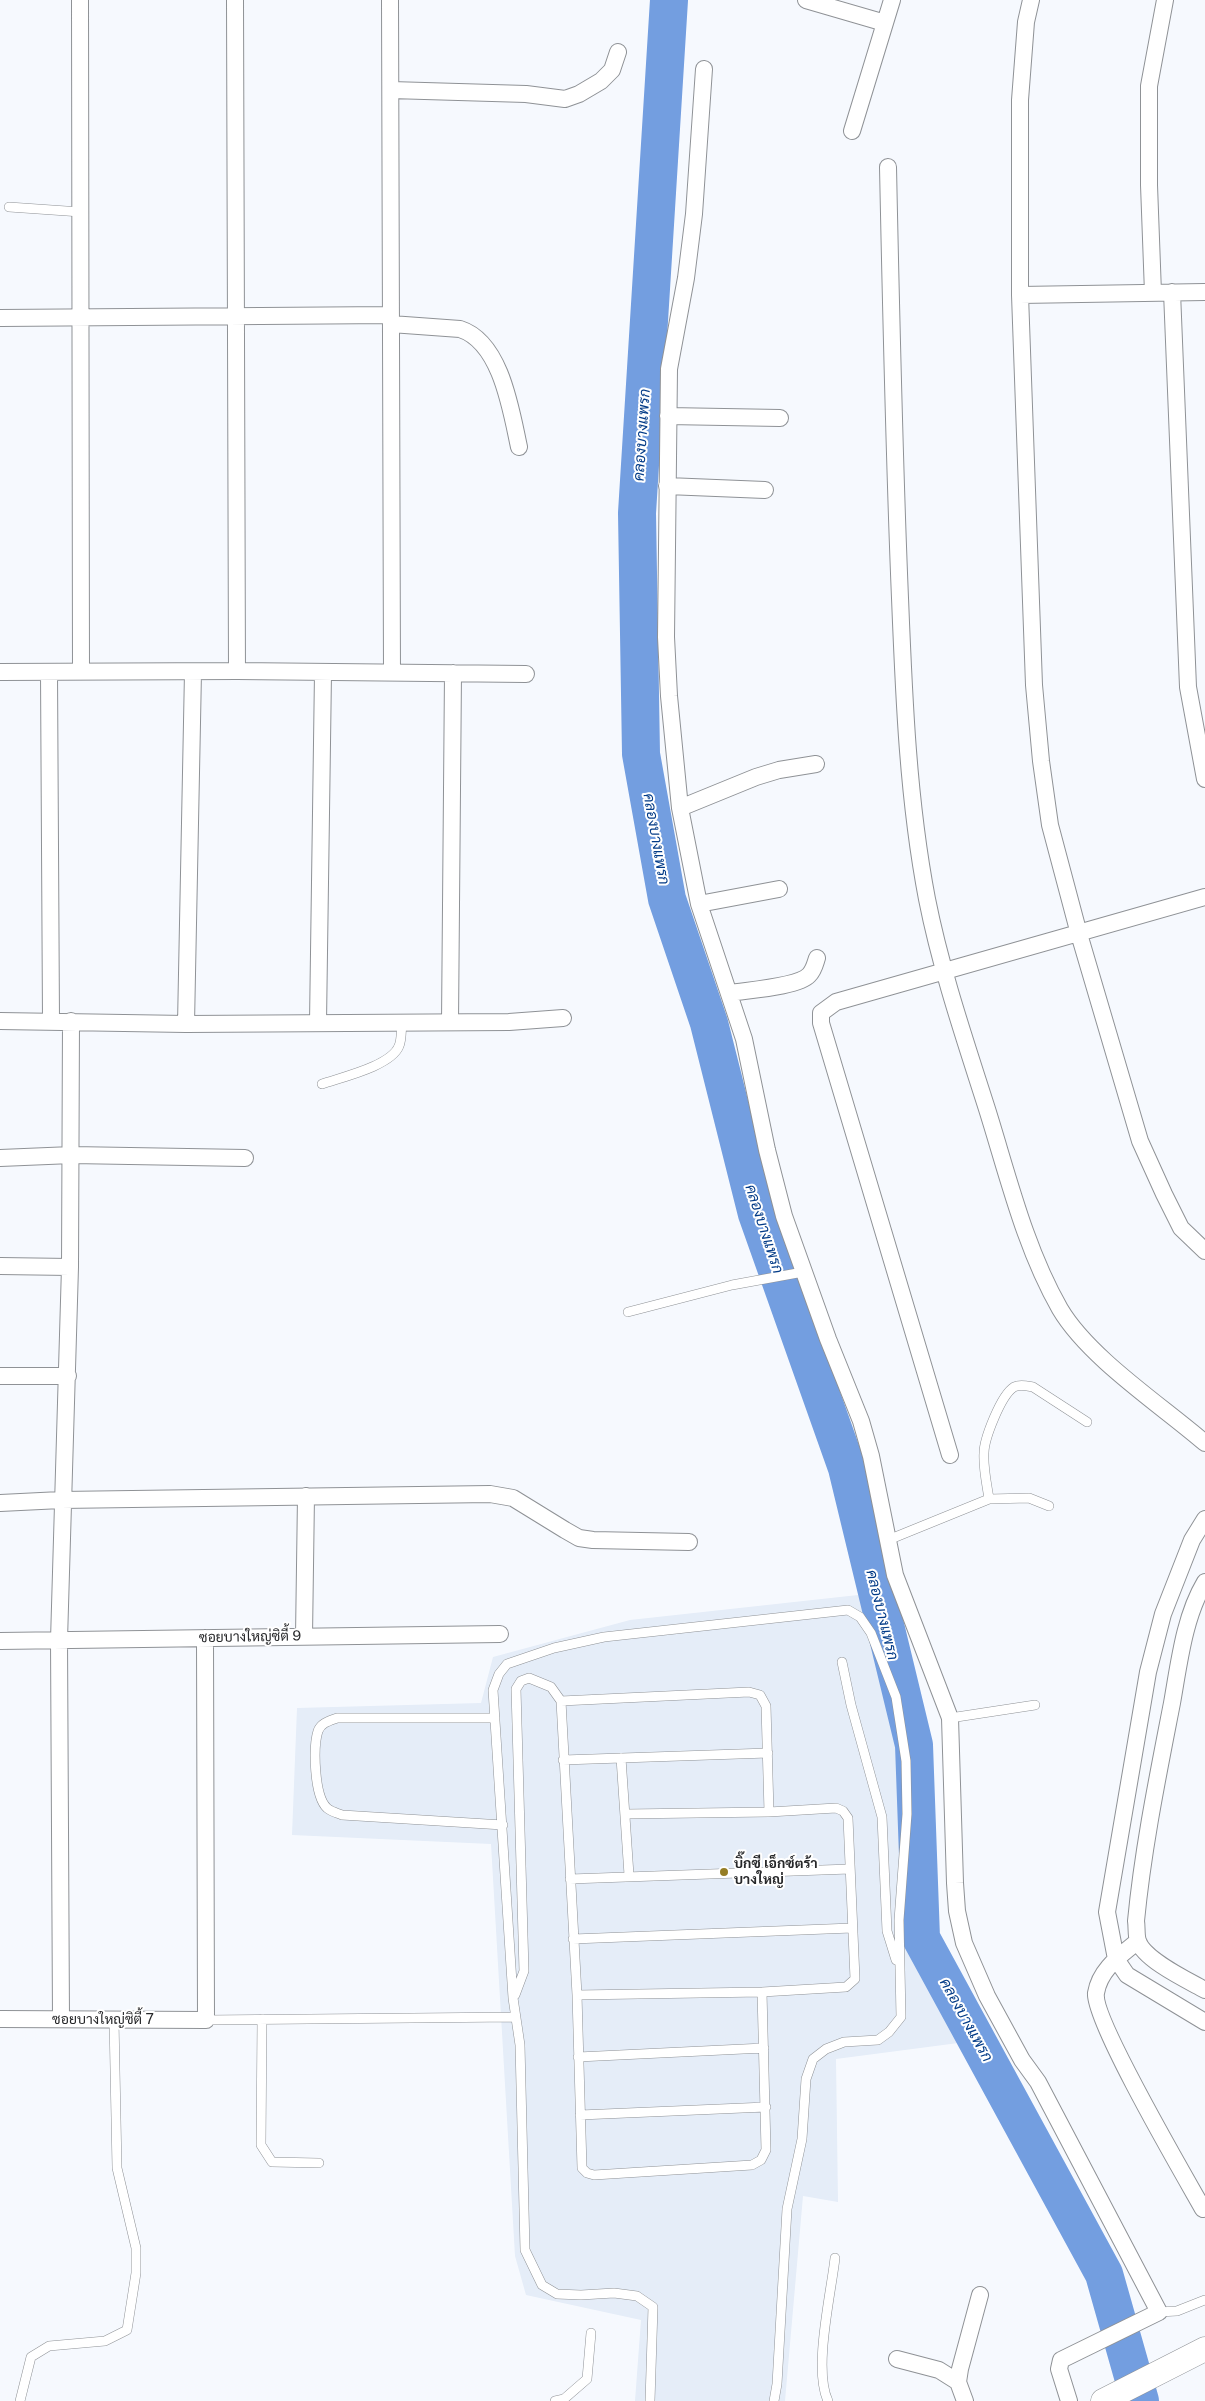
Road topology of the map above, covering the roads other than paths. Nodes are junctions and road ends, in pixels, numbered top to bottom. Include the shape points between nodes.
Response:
1 (80, 0) edge
2 (235, 0) edge
3 (390, 0) edge
4 (806, 0) edge
5 (892, 0) edge
6 (1031, 0) edge
7 (1165, 0) edge
8 (886, 23) junction
9 (618, 52) dead end
10 (704, 69) dead end
11 (392, 90) junction
12 (852, 132) dead end
13 (888, 167) dead end
14 (9, 207) dead end
15 (81, 212) junction
16 (1172, 292) junction
17 (1205, 292) edge
18 (1153, 293) junction
19 (1020, 295) junction
20 (236, 315) junction
21 (0, 318) edge
22 (81, 319) junction
23 (391, 320) junction
24 (668, 416) junction
25 (780, 418) dead end
26 (519, 447) dead end
27 (668, 486) junction
28 (764, 490) dead end
29 (238, 671) junction
30 (0, 672) edge
31 (82, 672) junction
32 (193, 672) junction
33 (392, 672) junction
34 (49, 673) junction
35 (323, 673) junction
36 (453, 673) junction
37 (526, 674) dead end
38 (816, 764) dead end
39 (1205, 779) edge
40 (680, 808) junction
41 (780, 889) dead end
42 (1205, 897) edge
43 (700, 904) junction
44 (1078, 934) junction
45 (817, 958) dead end
46 (945, 972) junction
47 (730, 993) junction
48 (563, 1018) dead end
49 (0, 1020) edge
50 (51, 1020) junction
51 (71, 1021) junction
52 (318, 1022) junction
53 (402, 1022) junction
54 (450, 1022) junction
55 (186, 1024) junction
56 (322, 1084) dead end
57 (72, 1155) junction
58 (0, 1158) edge
59 (245, 1158) dead end
60 (1205, 1251) edge
61 (0, 1266) edge
62 (70, 1267) junction
63 (797, 1273) junction
64 (628, 1312) dead end
65 (0, 1376) edge
66 (68, 1376) junction
67 (1087, 1422) dead end
68 (1205, 1443) edge
69 (950, 1455) dead end
70 (306, 1496) junction
71 (989, 1499) junction
72 (61, 1500) junction
73 (0, 1503) edge
74 (1050, 1506) dead end
75 (1205, 1519) edge
76 (888, 1540) junction
77 (689, 1542) dead end
78 (1205, 1582) edge
79 (500, 1634) dead end
80 (304, 1636) junction
81 (205, 1638) junction
82 (59, 1640) junction
83 (0, 1641) edge
84 (842, 1662) dead end
85 (561, 1701) junction
86 (1035, 1706) dead end
87 (495, 1718) junction
88 (950, 1718) junction
89 (768, 1753) junction
90 (621, 1758) junction
91 (562, 1760) junction
92 (769, 1812) junction
93 (626, 1814) junction
94 (503, 1826) junction
95 (850, 1869) junction
96 (629, 1875) junction
97 (570, 1879) junction
98 (852, 1928) junction
99 (573, 1939) junction
100 (1138, 1942) junction
101 (1116, 1960) junction
102 (900, 1971) junction
103 (1205, 1990) edge
104 (762, 1992) junction
105 (576, 1995) junction
106 (513, 1998) junction
107 (515, 2017) junction
108 (0, 2019) edge
109 (262, 2019) junction
110 (61, 2020) junction
111 (114, 2020) junction
112 (206, 2020) junction
113 (1205, 2022) edge
114 (764, 2048) junction
115 (578, 2057) junction
116 (766, 2107) junction
117 (580, 2115) junction
118 (319, 2163) dead end
119 (1203, 2209) dead end
120 (835, 2258) dead end
121 (980, 2295) dead end
122 (1205, 2300) edge
123 (1154, 2315) junction
124 (591, 2333) dead end
125 (1205, 2349) edge
126 (897, 2359) dead end
127 (958, 2382) junction
128 (20, 2401) edge
129 (555, 2401) edge
130 (650, 2401) edge
131 (774, 2401) edge
132 (828, 2401) edge
133 (965, 2401) edge
134 (1069, 2401) edge
135 (1103, 2401) edge

1 - 15 street
2 - 20 street
3 - 11 street
4 - 8 street
5 - 8 street
6 - 19 street via 1026,22 1020,100
7 - 18 street via 1149,86
8 - 12 street
9 - 11 street via 612,70 601,81 565,99 526,94
10 - 24 street via 694,214 669,369
11 - 23 street
13 - 46 street via 896,520 904,688 914,817 927,900
14 - 15 lane
15 - 22 street
16 - 17 street
16 - 18 street
16 - 39 street via 1188,687
18 - 19 street
19 - 44 street via 1034,685 1050,825
20 - 22 street
20 - 23 street
20 - 29 street
21 - 22 street
22 - 31 street
23 - 26 street via 471,332 486,349 500,375
23 - 33 street
24 - 25 street
24 - 27 street
27 - 28 street
27 - 40 street via 666,637
29 - 32 street
29 - 35 street
30 - 34 street
31 - 32 street
31 - 34 street
32 - 55 street
33 - 35 street
33 - 36 street
34 - 50 street
35 - 52 street
36 - 37 street
36 - 54 street
38 - 40 street via 756,777
40 - 43 street
41 - 43 street
42 - 44 street
43 - 47 street
44 - 46 street
44 - 60 street via 1140,1141 1181,1228
45 - 47 street via 808,977 797,982
46 - 68 street via 1012,1192 1038,1264 1061,1310 1085,1343
46 - 69 street via 836,1002 822,1013 821,1023
47 - 63 street via 744,1039
48 - 54 street
49 - 50 street
50 - 51 street
51 - 55 street
51 - 57 street
52 - 53 street
52 - 55 street
53 - 54 street
53 - 56 lane via 399,1045 394,1054 382,1063
57 - 58 street
57 - 59 street
57 - 62 street
61 - 62 street
62 - 66 street
63 - 64 lane
63 - 76 street via 861,1421
65 - 66 street
66 - 72 street
67 - 71 lane via 1033,1387 1014,1387 988,1432 984,1453
70 - 72 street
70 - 77 street via 490,1494 513,1498 579,1538
70 - 80 street
71 - 74 lane via 1029,1498
71 - 76 lane
72 - 73 street
72 - 82 street
75 - 101 street via 1192,1540 1162,1614 1148,1672 1107,1912
76 - 88 street via 904,1602
78 - 100 street via 1188,1625 1157,1777 1138,1902
79 - 80 street, ซอยบางใหญ่ซิตี้ 9
80 - 81 street, ซอยบางใหญ่ซิตี้ 9
81 - 82 street, ซอยบางใหญ่ซิตี้ 9
81 - 112 street
82 - 83 street, ซอยบางใหญ่ซิตี้ 9
82 - 110 street
84 - 102 lane via 882,1817 887,1931
85 - 89 lane via 749,1692 760,1695 766,1706
85 - 91 lane
85 - 106 lane via 551,1687 529,1678 520,1681 516,1689 524,1971
86 - 88 lane
87 - 94 lane
87 - 94 lane via 337,1718 325,1722 318,1730 315,1767 320,1798 327,1808 342,1815
87 - 102 lane via 494,1690 499,1674 507,1664 554,1648 621,1633 848,1610 860,1617 870,1633 896,1697 906,1761 908,1814 899,1920
88 - 123 street via 955,1884 964,1943 987,1996 1022,2060 1038,2082
89 - 90 lane
89 - 92 lane
90 - 91 lane
90 - 93 lane
91 - 97 lane
92 - 93 lane
92 - 95 lane via 843,1810 848,1818
93 - 96 lane
94 - 106 lane
95 - 96 lane
95 - 98 lane
96 - 97 lane
97 - 99 lane
98 - 99 lane
98 - 104 lane via 855,1979 852,1984
99 - 105 lane
100 - 101 street
100 - 103 street via 1162,1966
101 - 113 street via 1127,1976
101 - 119 street via 1099,1978 1095,1995 1100,2015
102 - 131 lane via 901,2017 889,2032 878,2040 844,2042 826,2049 813,2059 806,2079 802,2140 787,2209
104 - 105 lane
104 - 114 lane
105 - 115 lane
106 - 107 lane
107 - 109 lane
107 - 130 lane via 520,2045 525,2250 542,2285 558,2294 637,2296 653,2307
108 - 110 street, ซอยบางใหญ่ซิตี้ 7
109 - 112 lane
109 - 118 lane via 261,2145 272,2162
110 - 111 street, ซอยบางใหญ่ซิตี้ 7
111 - 112 street, ซอยบางใหญ่ซิตี้ 7
111 - 128 lane via 117,2168 136,2248 136,2273 127,2330 104,2341 49,2346 32,2358
114 - 115 lane
114 - 116 lane
115 - 117 lane
116 - 117 lane
116 - 117 lane via 766,2150 761,2160 752,2165 594,2175 582,2168
120 - 132 lane via 822,2359
121 - 127 street
122 - 123 lane via 1177,2311
123 - 134 street via 1061,2360 1059,2369
124 - 129 lane via 587,2379 564,2399
125 - 135 main road
126 - 127 street via 939,2370
127 - 133 street

